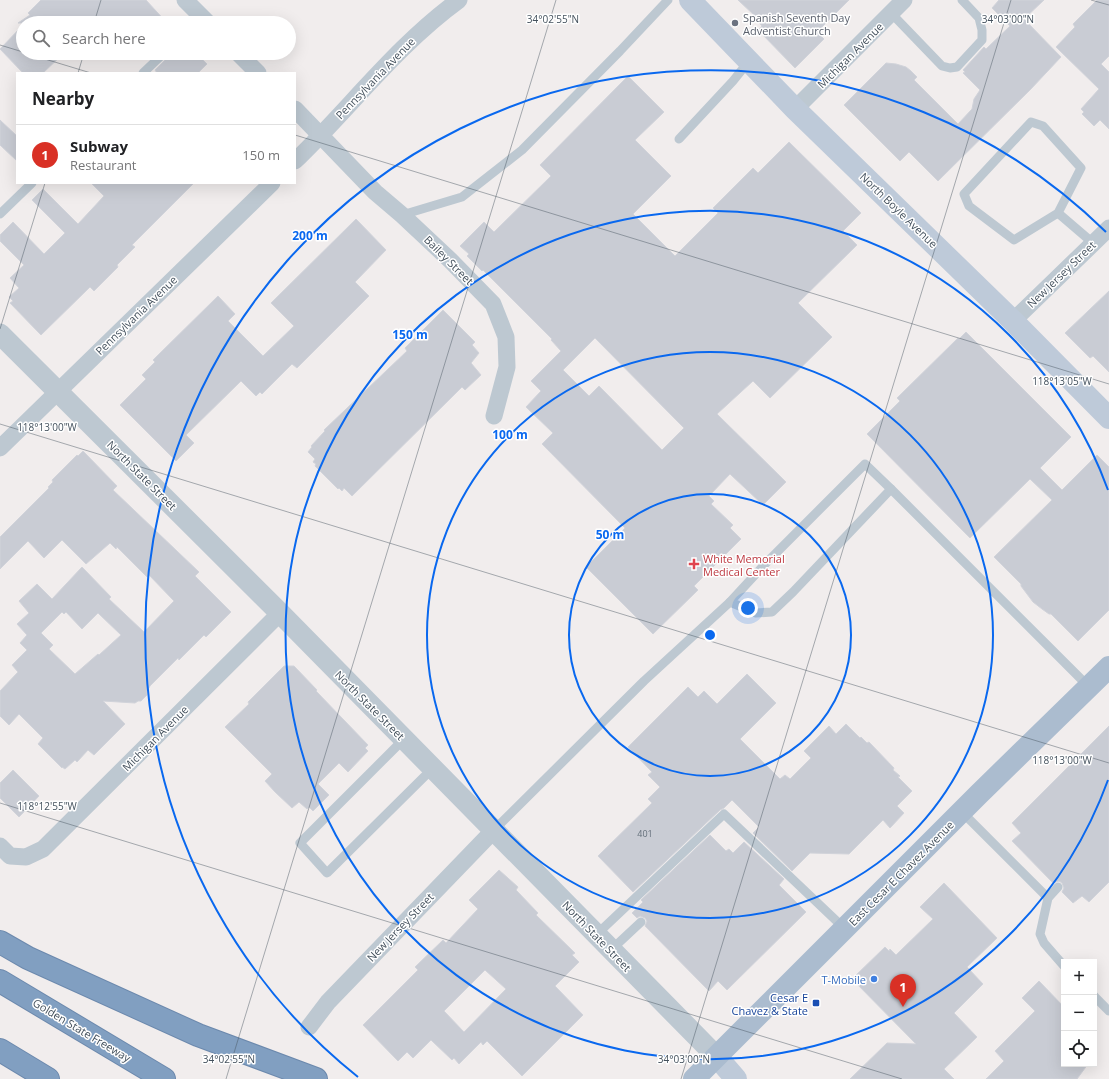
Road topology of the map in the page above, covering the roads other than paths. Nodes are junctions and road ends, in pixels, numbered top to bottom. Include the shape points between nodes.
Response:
1 (185, 0) edge
2 (459, 0) edge
3 (668, 0) edge
4 (690, 0) edge
5 (904, 0) edge
6 (962, 0) edge
7 (891, 13) junction
8 (197, 16) edge
9 (157, 60) edge
10 (245, 60) edge
11 (749, 61) junction
12 (144, 72) edge
13 (257, 72) edge
14 (795, 109) junction
15 (296, 110) edge
16 (321, 135) junction
17 (679, 139) dead end
18 (296, 160) edge
19 (31, 184) edge
20 (271, 184) edge
21 (1058, 213) junction
22 (0, 214) edge
23 (402, 215) junction
24 (1109, 228) edge
25 (1093, 243) junction
26 (1013, 321) junction
27 (0, 334) edge
28 (57, 391) junction
29 (494, 416) dead end
30 (1109, 418) edge
31 (0, 448) edge
32 (891, 488) junction
33 (730, 602) junction
34 (280, 613) junction
35 (1109, 668) edge
36 (1089, 687) junction
37 (404, 739) junction
38 (432, 768) junction
39 (962, 812) junction
40 (494, 830) junction
41 (0, 846) edge
42 (1058, 887) dead end
43 (1048, 898) junction
44 (640, 922) dead end
45 (845, 929) junction
46 (0, 942) edge
47 (604, 943) junction
48 (1061, 963) edge
49 (0, 981) edge
50 (1097, 999) edge
51 (1109, 1011) edge
52 (309, 1027) dead end
53 (0, 1050) edge
54 (717, 1057) junction
55 (48, 1079) edge
56 (164, 1079) edge
57 (316, 1079) edge
58 (694, 1079) edge
59 (736, 1079) edge

1 - 8 street
2 - 16 street, Pennsylvania Avenue via 409,42
3 - 23 lane via 522,150 462,197
4 - 11 main road, North Boyle Avenue
5 - 7 street, Michigan Avenue
6 - 7 lane via 979,18 982,40 957,67 942,66
7 - 14 street, Michigan Avenue
9 - 12 lane
10 - 13 street
11 - 14 main road, North Boyle Avenue
11 - 17 lane
14 - 26 main road, North Boyle Avenue
15 - 16 street, Bailey Street
16 - 18 street, Pennsylvania Avenue
16 - 23 street, Bailey Street via 375,192
19 - 22 lane
20 - 28 street, Pennsylvania Avenue
21 - 21 lane via 1081,168 1044,126 1031,122 964,194 969,206 1014,240
21 - 25 lane
23 - 29 street, Bailey Street via 493,304 506,337 507,367
24 - 25 street, New Jersey Street
25 - 26 street, New Jersey Street
26 - 30 main road, North Boyle Avenue
27 - 28 street, North State Street
28 - 31 street, Pennsylvania Avenue
28 - 34 street, North State Street
32 - 33 lane via 772,612 756,613
32 - 33 lane via 865,464
32 - 36 lane
33 - 40 lane via 644,682
34 - 37 street, North State Street
34 - 41 street, Michigan Avenue via 43,849 26,857 10,856
35 - 36 main road, East Cesar E Chavez Avenue
36 - 39 main road, East Cesar E Chavez Avenue
37 - 38 street, North State Street
37 - 38 lane via 300,843 327,873
38 - 40 street, North State Street
39 - 43 lane
39 - 45 main road, East Cesar E Chavez Avenue
40 - 47 street, North State Street
40 - 52 street, New Jersey Street via 328,1002
42 - 43 lane
43 - 48 lane via 1040,934 1044,943
44 - 47 lane
45 - 47 lane via 724,814
45 - 54 main road, East Cesar E Chavez Avenue
46 - 57 highway via 28,958 198,1035
47 - 54 street, North State Street
49 - 56 highway, Golden State Freeway
50 - 51 lane
53 - 55 highway
54 - 58 main road, East Cesar E Chavez Avenue
54 - 59 main road, North State Street

